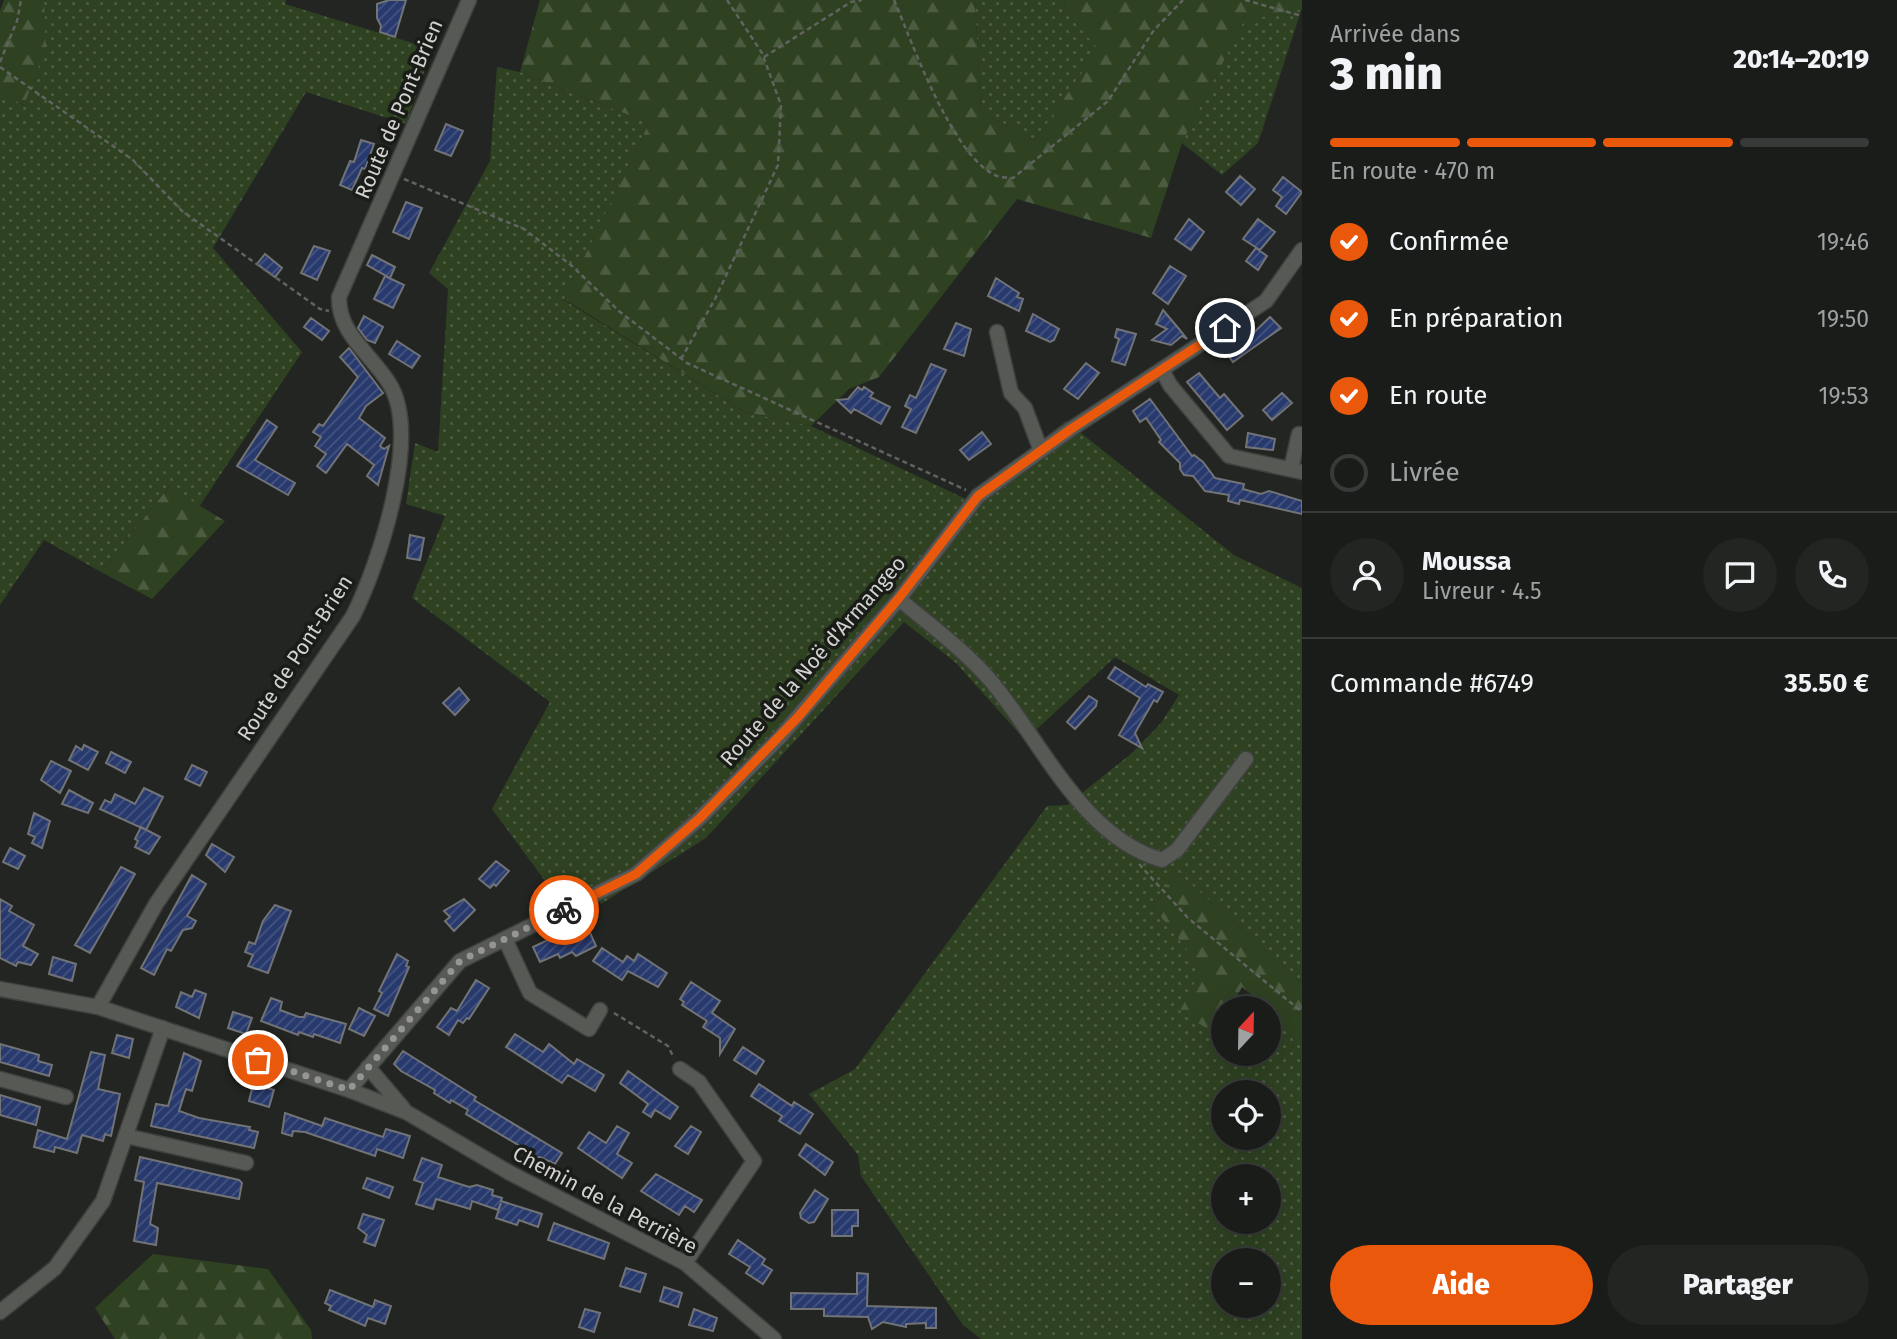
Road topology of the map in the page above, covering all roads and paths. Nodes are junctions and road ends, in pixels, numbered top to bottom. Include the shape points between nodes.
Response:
1 (21, 0) edge
2 (469, 0) edge
3 (727, 0) edge
4 (862, 0) edge
5 (894, 0) edge
6 (1183, 0) edge
7 (1245, 0) edge
8 (1302, 16) edge
9 (764, 57) junction
10 (0, 64) edge
11 (394, 176) junction
12 (1302, 250) edge
13 (339, 313) junction
14 (997, 332) dead end
15 (681, 359) junction
16 (1163, 370) junction
17 (1302, 435) edge
18 (1041, 451) junction
19 (1296, 471) edge
20 (978, 496) junction
21 (899, 598) junction
22 (1246, 759) dead end
23 (1133, 857) dead end
24 (505, 939) junction
25 (0, 989) edge
26 (97, 1007) junction
27 (600, 1010) joint
28 (1302, 1012) edge
29 (163, 1028) junction
30 (368, 1067) junction
31 (680, 1069) joint
32 (0, 1079) edge
33 (349, 1090) junction
34 (66, 1097) dead end
35 (406, 1112) junction
36 (126, 1136) junction
37 (246, 1163) dead end
38 (685, 1263) junction
39 (0, 1312) edge
40 (774, 1339) edge

1 - 10 path
2 - 11 street, Route de Pont-Brien
3 - 9 path
4 - 9 path via 851,2
5 - 6 path via 950,125 996,176 1013,178 1108,101 1154,30
7 - 8 path
9 - 15 path via 781,105 778,165 715,299
10 - 13 path via 133,160 182,211 264,272 320,309
11 - 13 street, Route de Pont-Brien via 340,297
11 - 15 path via 524,229
12 - 16 street, Route de la Noë d'Armangeo via 1266,300
13 - 26 street, Route de Pont-Brien via 390,384 400,410 402,436 383,544 353,616 156,904
14 - 18 street via 1011,393 1024,408
15 - 20 path
16 - 18 street, Route de la Noë d'Armangeo
16 - 19 street via 1228,456
17 - 19 street
18 - 20 street, Route de la Noë d'Armangeo
20 - 21 street, Route de la Noë d'Armangeo
21 - 22 street via 990,680 1093,819 1143,854 1162,860 1177,850
21 - 24 street, Route de la Noë d'Armangeo via 781,736 700,818 636,874
23 - 28 path via 1188,918
24 - 27 street via 530,993 589,1029
24 - 30 street, Route de la Noë d'Armangeo via 460,961
25 - 26 street, Chemin de la Perrière
26 - 29 street, Chemin de la Perrière
27 - 31 path via 615,1013 668,1045
29 - 33 street, Chemin de la Perrière
29 - 36 street
30 - 33 street, Route de la Noë d'Armangeo
30 - 35 street, Chemin de la Perrière
31 - 38 street via 699,1082 754,1161
32 - 34 street
33 - 35 street, Chemin de la Perrière
35 - 38 street, Chemin de la Perrière via 510,1173
36 - 37 street
36 - 39 street via 103,1201 77,1241 55,1268
38 - 40 street, Chemin de la Perrière

